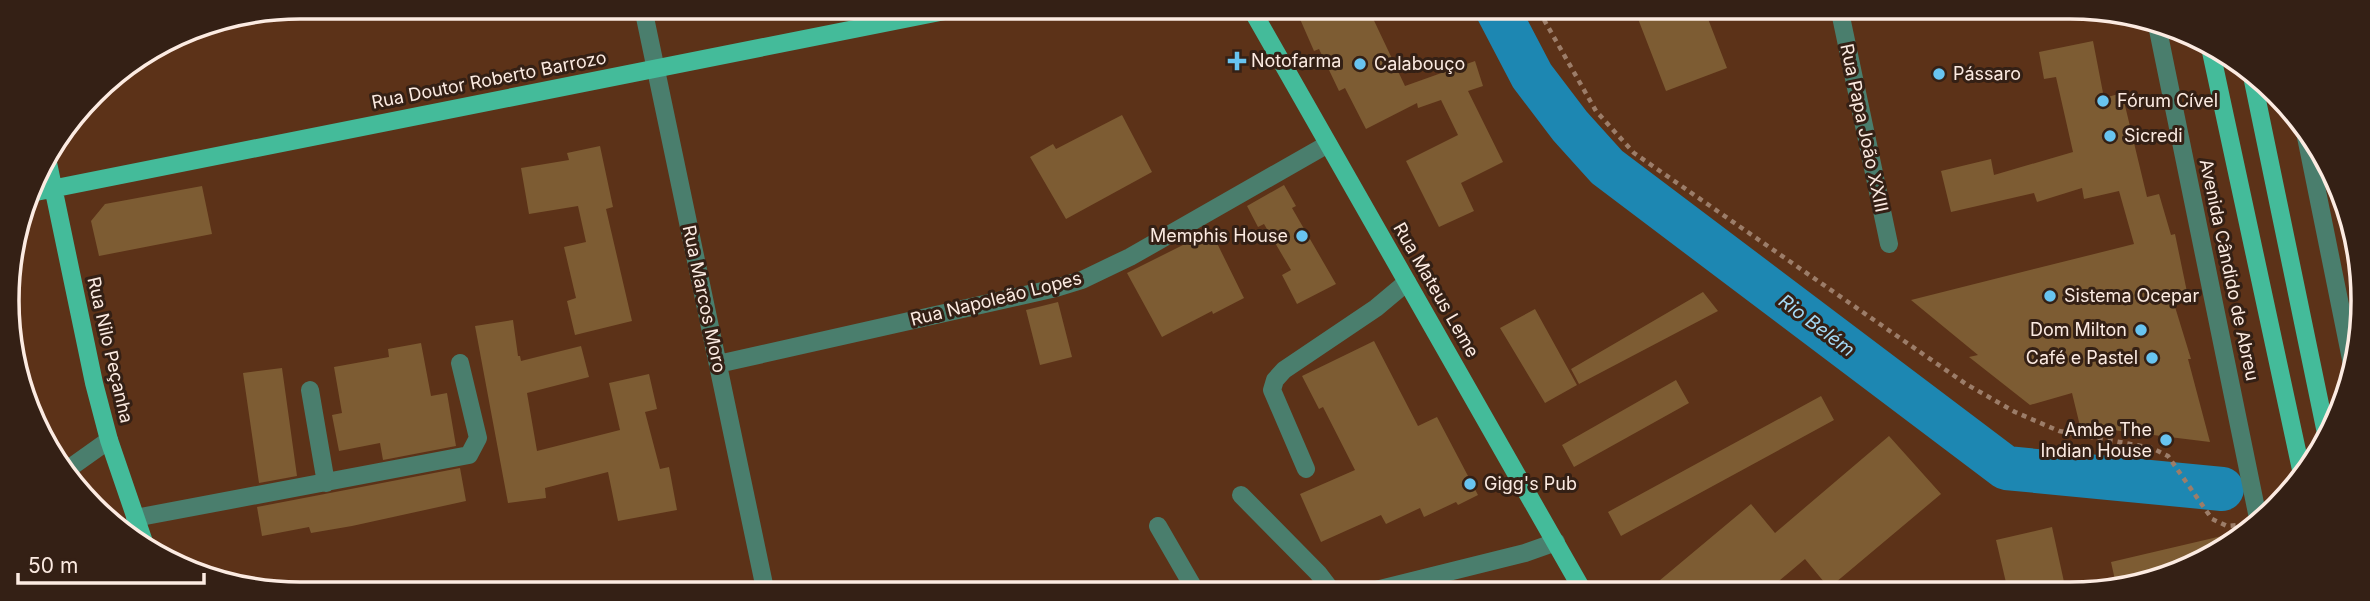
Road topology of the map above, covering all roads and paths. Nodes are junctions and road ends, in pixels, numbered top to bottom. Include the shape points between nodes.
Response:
1 (645, 19) edge
2 (906, 19) edge
3 (1257, 19) edge
4 (1544, 19) edge
5 (1841, 19) edge
6 (2159, 34) edge
7 (2212, 59) edge
8 (655, 69) junction
9 (2255, 89) edge
10 (1328, 144) junction
11 (2310, 155) edge
12 (50, 172) edge
13 (54, 188) junction
14 (42, 191) edge
15 (1889, 244) dead end
16 (1407, 282) junction
17 (2347, 341) edge
18 (460, 363) dead end
19 (718, 364) junction
20 (310, 390) dead end
21 (2324, 421) edge
22 (109, 440) junction
23 (2299, 462) edge
24 (73, 466) edge
25 (1306, 469) dead end
26 (326, 482) junction
27 (1241, 495) dead end
28 (2256, 511) edge
29 (135, 518) junction
30 (2238, 525) dead end
31 (1158, 526) dead end
32 (140, 531) edge
33 (1556, 542) junction
34 (764, 582) edge
35 (1190, 582) edge
36 (1325, 582) edge
37 (1408, 582) edge
38 (1578, 582) edge

1 - 8 street, Rua Marcos Moro
2 - 8 main road, Rua Doutor Roberto Barrozo
3 - 10 main road, Rua Mateus Leme
4 - 30 path via 1596,111 1634,153 1966,384 2059,431 2152,448 2168,456 2212,519
5 - 15 street, Rua Papa João XXIII
6 - 28 street, Avenida Cândido de Abreu
7 - 23 main road, Avenida Cândido de Abreu
8 - 13 main road, Rua Doutor Roberto Barrozo
8 - 19 street, Rua Marcos Moro
9 - 21 main road
10 - 16 main road, Rua Mateus Leme
10 - 19 street, Rua Napoleão Lopes via 1082,280
11 - 17 street
12 - 13 main road, Rua Nilo Peçanha
13 - 14 main road, Rua Doutor Roberto Barrozo
13 - 22 main road, Rua Nilo Peçanha
16 - 25 street via 1275,380 1272,390
16 - 33 main road, Rua Mateus Leme
18 - 26 street via 478,438 469,455
19 - 34 street, Rua Marcos Moro
20 - 26 street
22 - 24 street
22 - 29 main road, Rua Nilo Peçanha
26 - 29 street
27 - 36 street
29 - 32 main road, Rua Nilo Peçanha
31 - 35 street
33 - 37 street
33 - 38 main road, Rua Mateus Leme

